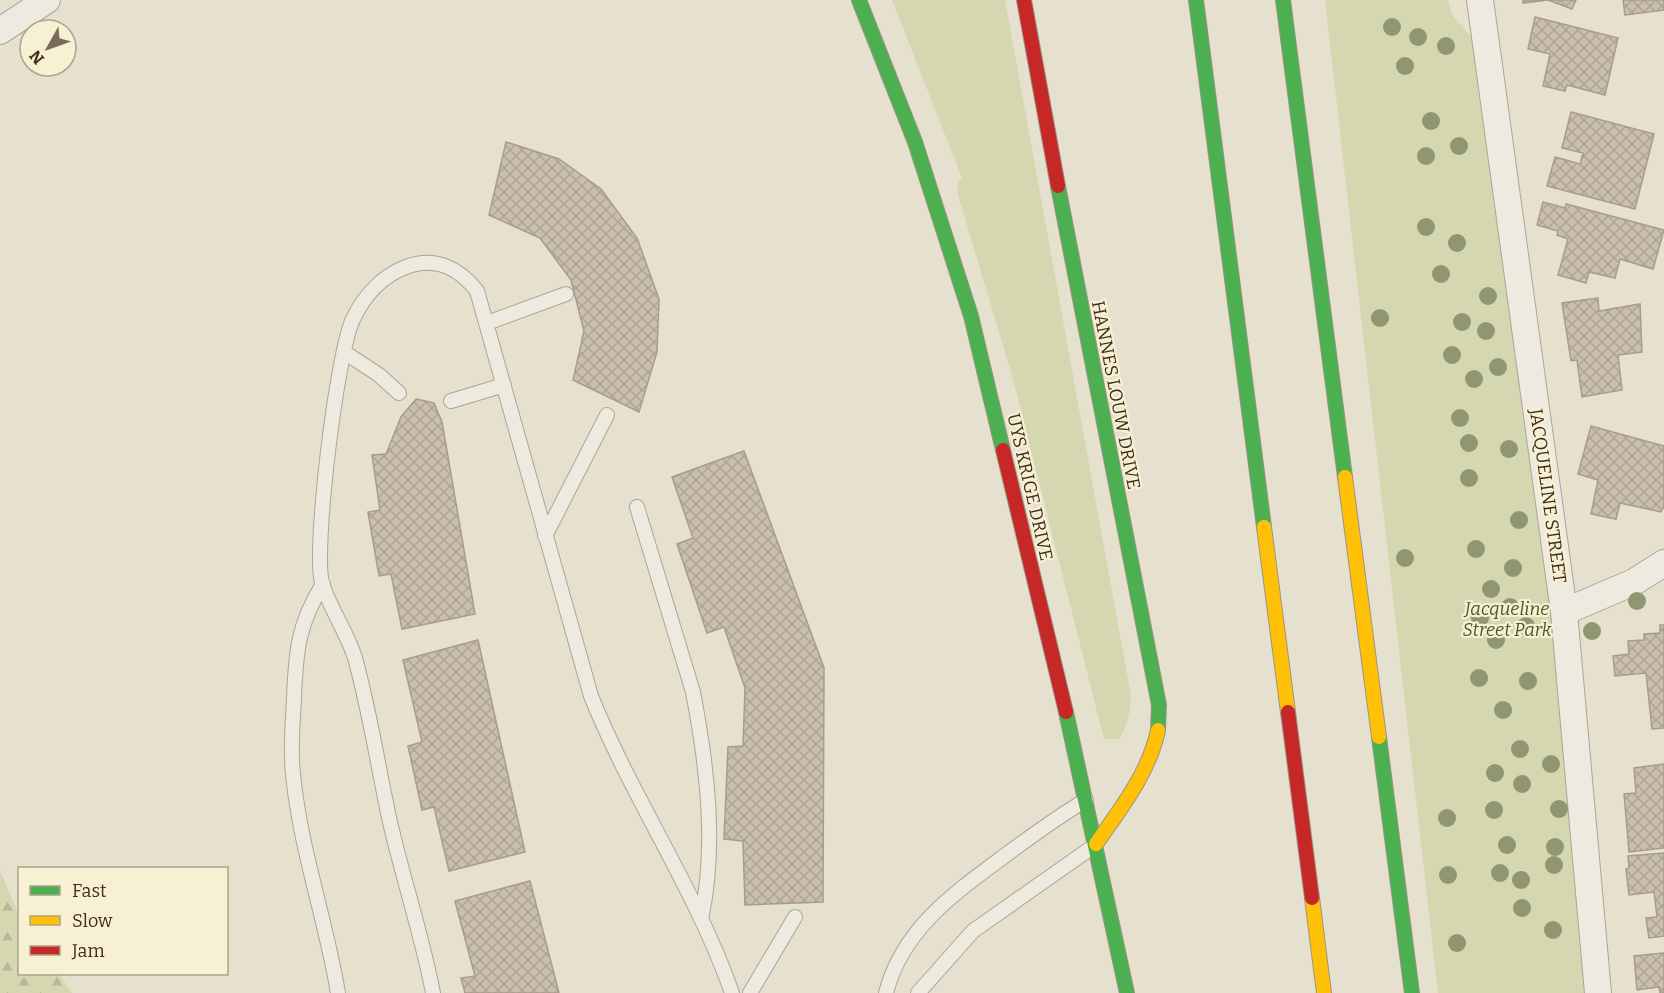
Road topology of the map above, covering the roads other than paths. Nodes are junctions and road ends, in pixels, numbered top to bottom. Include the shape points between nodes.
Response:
1 (47, 0) edge
2 (859, 0) edge
3 (1024, 0) edge
4 (1196, 0) edge
5 (1283, 0) edge
6 (1480, 0) edge
7 (0, 31) edge
8 (566, 294) dead end
9 (488, 323) junction
10 (344, 352) junction
11 (504, 386) junction
12 (399, 393) dead end
13 (451, 400) dead end
14 (607, 415) dead end
15 (637, 507) dead end
16 (545, 536) junction
17 (1664, 563) edge
18 (322, 584) junction
19 (1564, 612) junction
20 (1132, 792) junction
21 (1097, 798) junction
22 (1096, 844) junction
23 (795, 917) dead end
24 (701, 919) junction
25 (338, 993) edge
26 (433, 993) edge
27 (732, 993) edge
28 (750, 993) edge
29 (886, 993) edge
30 (918, 993) edge
31 (1127, 993) edge
32 (1324, 993) edge
33 (1412, 993) edge
34 (1598, 993) edge

1 - 7 street
2 - 21 main road, UYS KRIGE DRIVE via 915,142 971,316
3 - 20 main road, HANNES LOUW DRIVE via 1159,705 1157,742
4 - 32 main road
5 - 33 main road
6 - 19 street, JACQUELINE STREET
8 - 9 lane
9 - 10 lane via 477,291 466,277 444,264 421,263 392,273 377,284 353,320
9 - 11 lane
10 - 12 lane
10 - 18 lane via 325,489
11 - 13 lane
11 - 16 lane
14 - 16 lane
15 - 24 lane via 699,722 707,796 709,872
16 - 24 lane via 591,696 606,733
17 - 19 street via 1634,582
18 - 25 lane via 302,621 298,642 292,772
18 - 26 lane via 354,656 390,823
19 - 34 street, JACQUELINE STREET
20 - 21 main road
20 - 22 main road, HANNES LOUW DRIVE
21 - 22 main road, UYS KRIGE DRIVE
21 - 29 lane via 1056,818 947,898 920,926 890,976
22 - 30 lane via 973,931
22 - 31 main road, UYS KRIGE DRIVE
23 - 28 lane
24 - 27 lane

